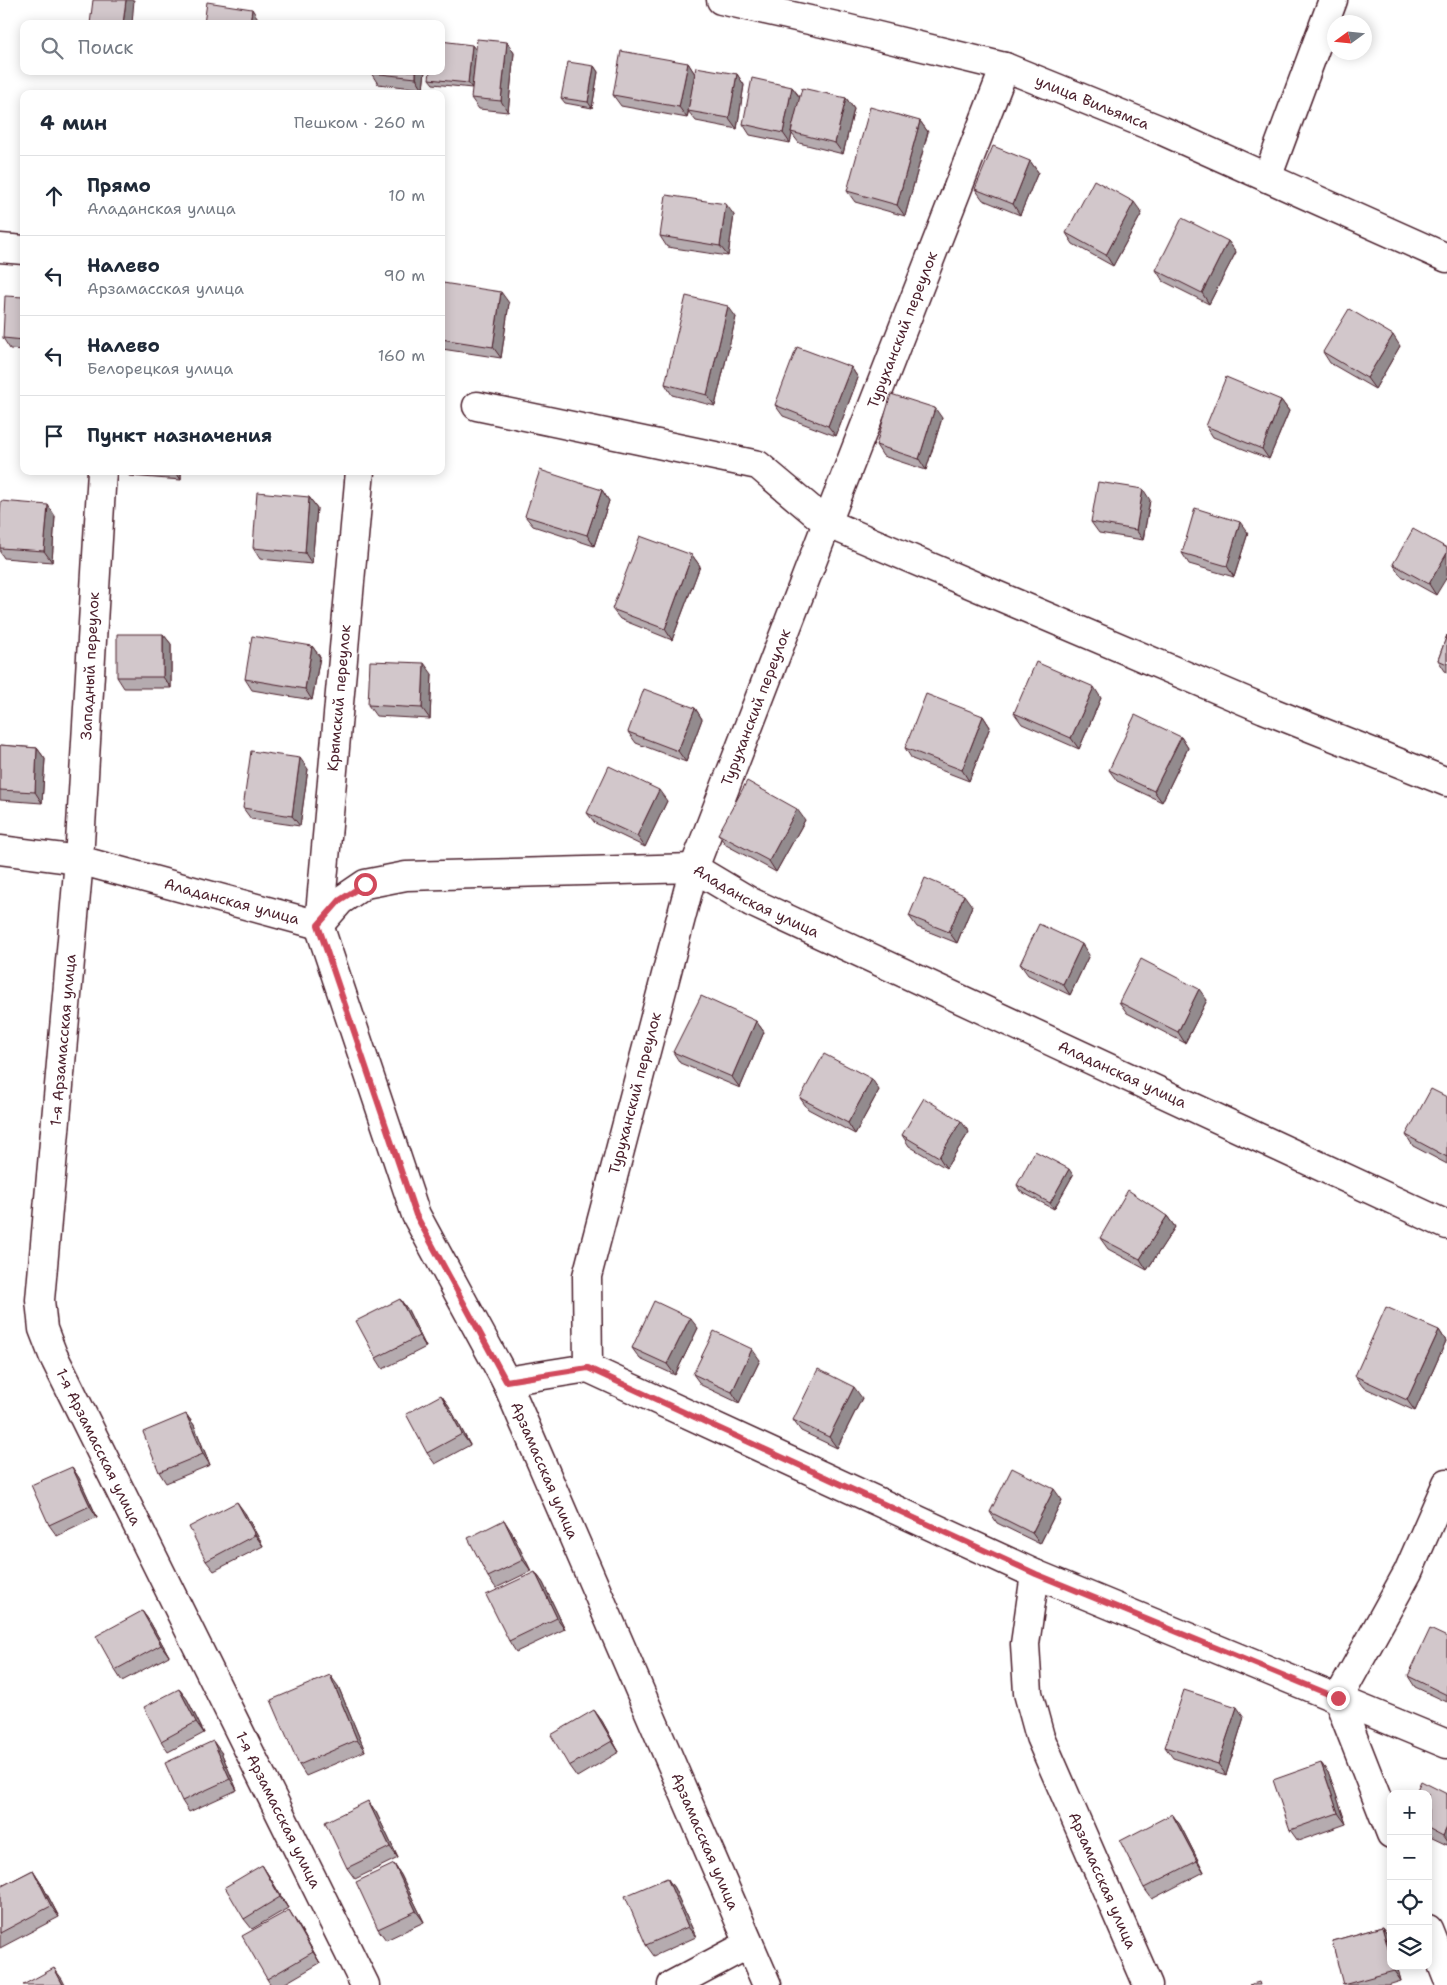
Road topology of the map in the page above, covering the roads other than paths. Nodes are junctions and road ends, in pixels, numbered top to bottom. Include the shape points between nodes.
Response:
1 (721, 0) edge
2 (1333, 0) edge
3 (1005, 67) junction
4 (1267, 178) junction
5 (0, 248) edge
6 (20, 250) edge
7 (1447, 258) edge
8 (477, 406) dead end
9 (102, 475) edge
10 (360, 475) edge
11 (826, 523) junction
12 (1447, 782) edge
13 (0, 850) edge
14 (79, 860) junction
15 (694, 868) junction
16 (318, 925) junction
17 (1447, 1225) edge
18 (588, 1368) junction
19 (506, 1381) junction
20 (1447, 1483) edge
21 (1036, 1574) junction
22 (1338, 1698) junction
23 (1447, 1744) edge
24 (1387, 1824) edge
25 (1432, 1939) edge
26 (749, 1944) junction
27 (1447, 1977) edge
28 (365, 1985) edge
29 (672, 1985) edge
30 (767, 1985) edge
31 (1148, 1985) edge

1 - 3 street, улица Вильямса
2 - 4 street
3 - 4 street, улица Вильямса via 1163,131
3 - 11 street, Туруханский переулок
4 - 7 street, улица Вильямса
5 - 6 street
8 - 11 street via 758,465
9 - 14 street, Западный переулок
10 - 16 street, Крымский переулок
11 - 12 street via 1264,709
11 - 15 street, Туруханский переулок
13 - 14 street, Аладанская улица
14 - 16 street, Аладанская улица
14 - 28 street, 1-я Арзамасская улица via 40,1300 43,1329
15 - 16 street, Аладанская улица via 406,876 365,884 340,900
15 - 17 street, Аладанская улица via 751,902
15 - 18 street, Туруханский переулок via 587,1276
16 - 19 street, Арзамасская улица via 416,1215
18 - 19 street
18 - 21 street
19 - 26 street, Арзамасская улица
20 - 22 street via 1408,1572
21 - 22 street
21 - 31 street, Арзамасская улица via 1024,1644 1028,1693 1040,1737
22 - 23 street
22 - 24 street
25 - 27 street
26 - 29 street
26 - 30 street, Арзамасская улица

